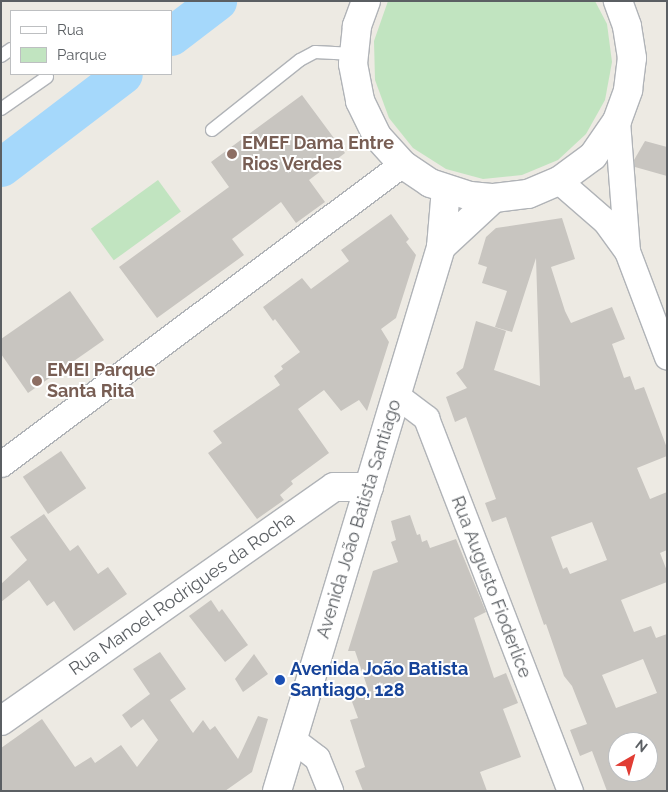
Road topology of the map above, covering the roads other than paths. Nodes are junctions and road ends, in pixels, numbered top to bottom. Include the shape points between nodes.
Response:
1 (366, 1) edge
2 (618, 1) edge
3 (354, 54) junction
4 (47, 77) dead end
5 (1, 109) edge
6 (617, 121) junction
7 (212, 130) dead end
8 (402, 164) junction
9 (559, 181) junction
10 (446, 190) junction
11 (494, 198) junction
12 (441, 247) junction
13 (627, 251) junction
14 (667, 357) edge
15 (396, 395) junction
16 (3, 462) edge
17 (369, 487) junction
18 (1, 721) edge
19 (292, 739) junction
20 (278, 791) edge
21 (330, 791) edge
22 (570, 791) edge

1 - 3 street via 357,26
2 - 6 street via 627,26 632,58 628,90
3 - 7 lane via 315,52 300,60
3 - 8 street via 360,101 376,136
4 - 5 lane
6 - 9 street via 593,156
6 - 13 street
8 - 10 street
8 - 16 street
9 - 11 street via 528,194
9 - 13 street via 605,221
10 - 11 street
10 - 12 street, Avenida João Batista Santiago
11 - 12 street
12 - 15 street, Avenida João Batista Santiago
13 - 14 street
15 - 17 street, Avenida João Batista Santiago
15 - 22 street, Rua Augusto Fioderlice via 426,418
17 - 18 street, Rua Manoel Rodrigues da Rocha via 334,487
17 - 19 street, Avenida João Batista Santiago
19 - 20 street, Avenida João Batista Santiago
19 - 21 street via 317,758

